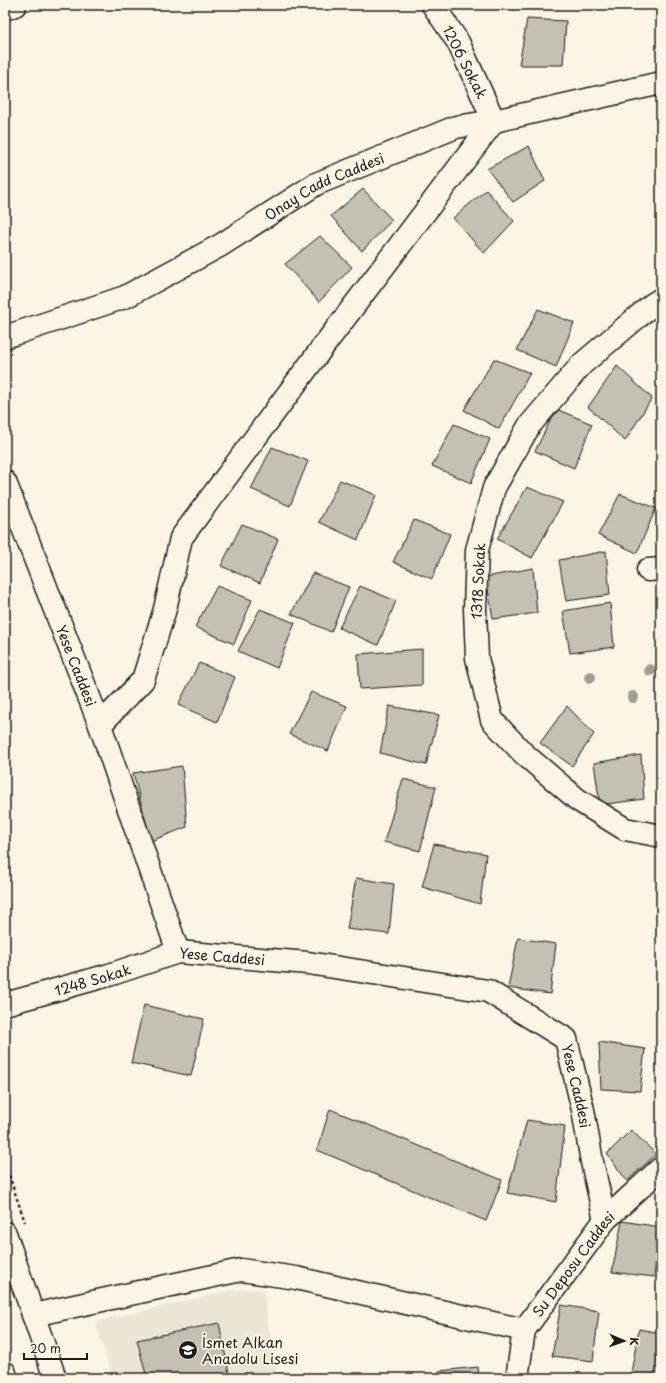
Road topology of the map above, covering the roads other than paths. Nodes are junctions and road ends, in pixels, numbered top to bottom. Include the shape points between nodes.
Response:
1 (15, 5) edge
2 (434, 5) edge
3 (5, 9) edge
4 (661, 83) edge
5 (494, 121) junction
6 (661, 299) edge
7 (5, 337) edge
8 (5, 482) edge
9 (100, 726) junction
10 (661, 836) edge
11 (178, 952) junction
12 (5, 1004) edge
13 (661, 1168) edge
14 (605, 1220) junction
15 (5, 1234) edge
16 (33, 1316) junction
17 (524, 1330) junction
18 (5, 1374) edge
19 (6, 1378) edge
20 (55, 1378) edge
21 (517, 1378) edge

1 - 3 main road
2 - 5 main road, 1206 Sokak via 458,42
4 - 5 main road, Onay Cadd Caddesi
5 - 7 main road, Onay Cadd Caddesi via 456,127 316,184 220,245 125,297
5 - 9 main road via 181,538 165,609 143,680
6 - 10 main road, 1318 Sokak via 582,364 529,426 494,488 477,550 475,609 477,658 492,720 524,754 578,800 625,829
8 - 9 main road, Yese Caddesi
9 - 11 main road, Yese Caddesi
11 - 12 main road, 1248 Sokak via 109,975
11 - 14 main road, Yese Caddesi via 308,963 488,991 566,1039
13 - 14 main road, Su Deposu Caddesi
14 - 17 main road, Su Deposu Caddesi
15 - 16 main road
16 - 17 main road via 241,1270 296,1278
16 - 20 main road
17 - 21 main road, Su Deposu Caddesi
18 - 19 main road

